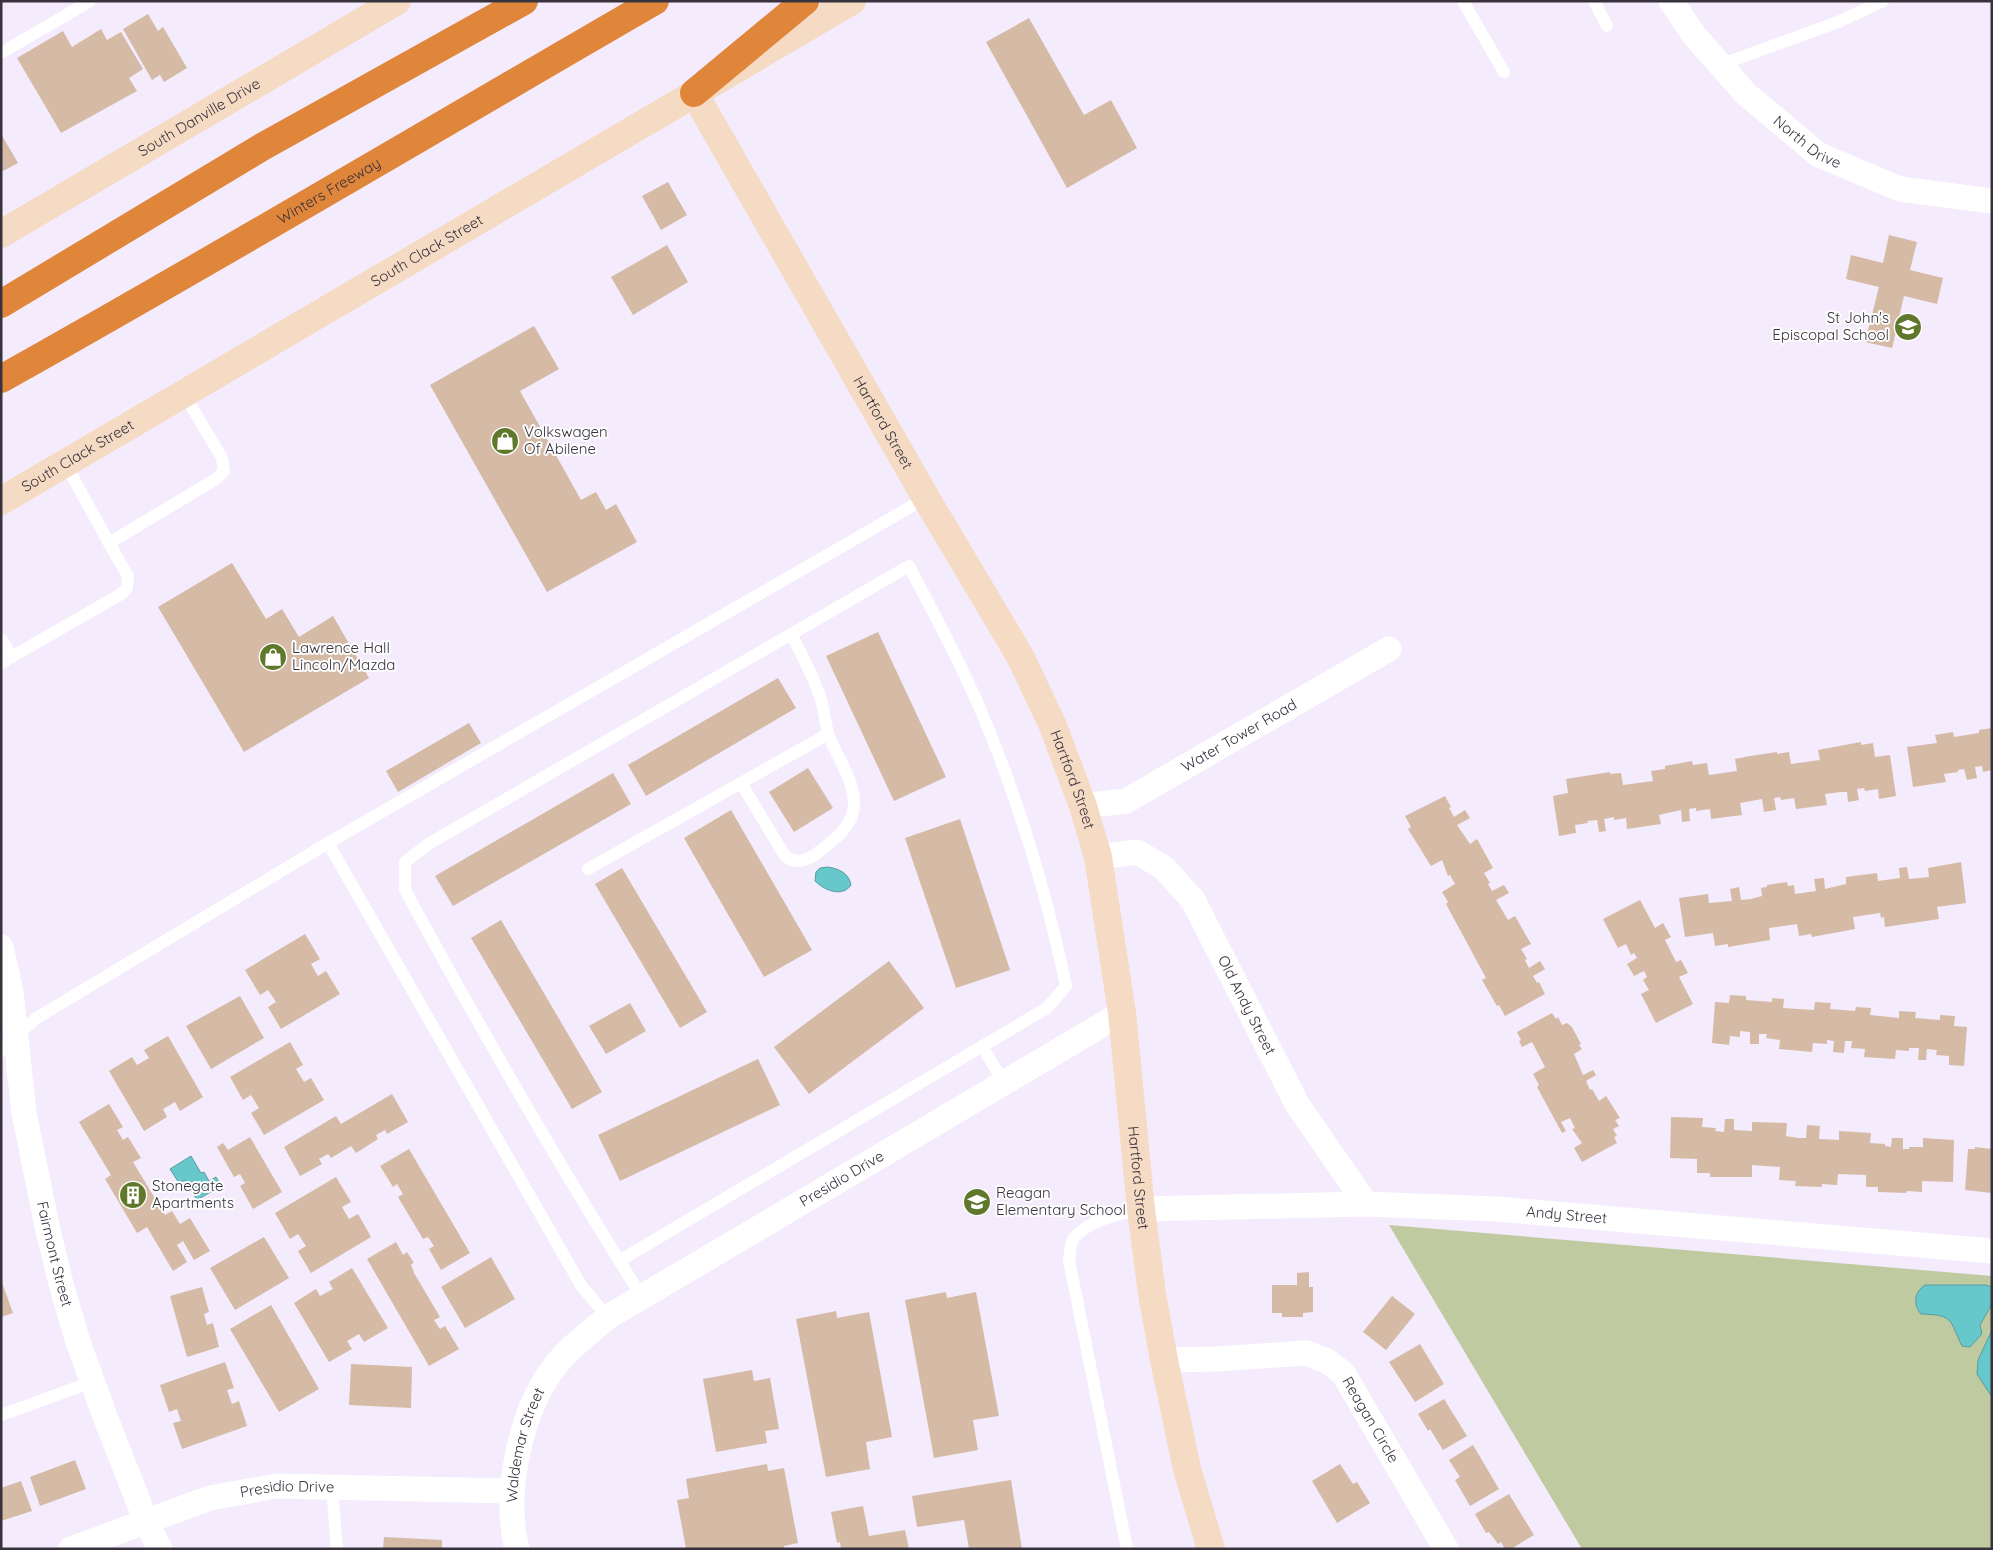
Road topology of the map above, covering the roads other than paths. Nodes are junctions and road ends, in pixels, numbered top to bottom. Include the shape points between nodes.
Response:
1 (90, 1) edge
2 (397, 1) edge
3 (524, 1) edge
4 (654, 1) edge
5 (805, 1) edge
6 (852, 1) edge
7 (1463, 1) edge
8 (1594, 1) edge
9 (1671, 1) edge
10 (1883, 1) edge
11 (1608, 26) dead end
12 (1, 53) edge
13 (1720, 65) junction
14 (1504, 72) dead end
15 (694, 93) junction
16 (1992, 201) edge
17 (1, 234) edge
18 (1, 304) edge
19 (1, 379) edge
20 (184, 394) junction
21 (65, 463) junction
22 (926, 498) junction
23 (1, 500) edge
24 (109, 543) junction
25 (792, 634) junction
26 (1, 639) edge
27 (1388, 649) dead end
28 (6, 660) edge
29 (828, 734) junction
30 (741, 783) junction
31 (1083, 806) junction
32 (328, 844) junction
33 (1098, 857) junction
34 (588, 869) dead end
35 (1, 947) edge
36 (1122, 1013) junction
37 (8, 1045) edge
38 (982, 1046) junction
39 (1004, 1083) junction
40 (1366, 1204) junction
41 (1141, 1209) junction
42 (1992, 1251) edge
43 (619, 1261) junction
44 (642, 1297) junction
45 (608, 1317) junction
46 (568, 1352) joint
47 (1164, 1360) junction
48 (92, 1382) junction
49 (1, 1416) edge
50 (332, 1487) junction
51 (512, 1490) junction
52 (146, 1521) junction
53 (71, 1549) edge
54 (160, 1549) edge
55 (337, 1549) edge
56 (517, 1549) edge
57 (1127, 1549) edge
58 (1210, 1549) edge
59 (1446, 1549) edge

1 - 12 lane
2 - 17 street, South Danville Drive
3 - 18 highway via 262,147
4 - 19 highway, Winters Freeway via 161,290
5 - 15 highway
6 - 15 street, South Clack Street
7 - 14 lane
8 - 11 lane
9 - 13 street, North Drive
10 - 13 lane via 1838,22
13 - 16 street, North Drive via 1746,94 1819,155 1900,189
15 - 20 street, South Clack Street
15 - 22 street, Hartford Street
20 - 21 street, South Clack Street
20 - 24 lane via 222,458 224,472 216,480
21 - 23 street, South Clack Street
21 - 24 lane
22 - 31 street, Hartford Street via 1020,656 1053,726
22 - 32 lane
24 - 28 lane via 128,576 128,588
25 - 29 lane via 814,679
25 - 38 lane via 909,566 949,641 986,724 1026,834 1053,925 1066,986 1046,1008
25 - 43 lane via 430,843 405,862 404,890 485,1036
26 - 28 lane
27 - 31 street, Water Tower Road via 1126,801
29 - 30 lane
29 - 30 lane via 850,784 853,810 840,834 810,858 794,861 785,856
30 - 34 lane
31 - 33 street, Hartford Street
32 - 37 lane via 35,1019
32 - 45 lane via 582,1287
33 - 36 street, Hartford Street
33 - 40 street, Old Andy Street via 1137,852 1164,868 1192,900 1297,1104
35 - 37 street, Fairmont Street via 12,992
36 - 39 street, Presidio Drive
36 - 41 street, Hartford Street
37 - 48 street, Fairmont Street via 60,1284
38 - 39 lane
38 - 43 lane
39 - 44 street, Presidio Drive
40 - 41 street, Andy Street
40 - 42 street, Andy Street via 1496,1208
41 - 47 street, Hartford Street
41 - 57 lane via 1105,1218 1085,1229 1073,1238 1069,1260
43 - 44 lane
44 - 45 street, Presidio Drive
45 - 46 street, Presidio Drive
46 - 51 street, Waldemar Street via 555,1366 530,1414 518,1452
47 - 58 street, Hartford Street via 1187,1469
47 - 59 street, Reagan Circle via 1306,1353 1327,1360 1343,1373
48 - 49 lane
48 - 52 street, Fairmont Street
50 - 51 street, Presidio Drive
50 - 52 street, Presidio Drive via 277,1486 210,1498
50 - 55 lane
51 - 56 street, Waldemar Street
52 - 53 street, Presidio Drive
52 - 54 street, Fairmont Street

